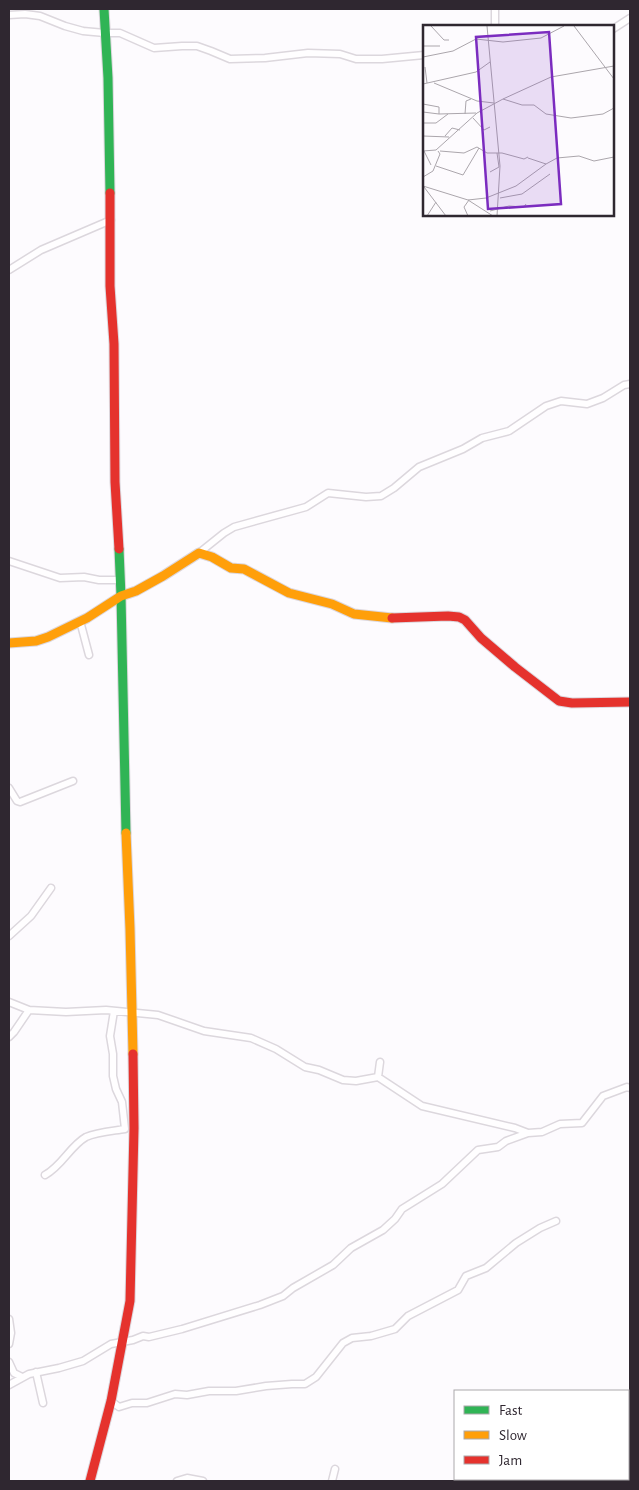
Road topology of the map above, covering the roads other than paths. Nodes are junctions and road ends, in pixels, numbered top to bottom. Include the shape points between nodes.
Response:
1 (104, 9) edge
2 (495, 9) edge
3 (9, 15) edge
4 (630, 18) edge
5 (495, 25) edge
6 (614, 28) edge
7 (105, 33) junction
8 (423, 54) edge
9 (111, 220) junction
10 (9, 270) edge
11 (630, 384) edge
12 (199, 553) junction
13 (9, 561) edge
14 (120, 580) junction
15 (121, 596) junction
16 (80, 621) junction
17 (9, 644) edge
18 (89, 655) dead end
19 (630, 702) edge
20 (73, 781) dead end
21 (9, 788) edge
22 (51, 888) dead end
23 (9, 936) edge
24 (9, 1002) edge
25 (29, 1010) junction
26 (114, 1010) junction
27 (131, 1012) junction
28 (9, 1037) edge
29 (380, 1062) dead end
30 (378, 1077) junction
31 (630, 1088) edge
32 (528, 1133) junction
33 (45, 1175) dead end
34 (556, 1221) dead end
35 (9, 1319) edge
36 (121, 1343) junction
37 (9, 1344) edge
38 (9, 1362) edge
39 (36, 1372) junction
40 (22, 1377) junction
41 (9, 1385) edge
42 (111, 1401) junction
43 (42, 1403) dead end
44 (335, 1469) dead end
45 (90, 1481) edge
46 (177, 1481) edge
47 (203, 1481) edge
48 (332, 1481) edge

1 - 7 street
2 - 5 street
3 - 7 street via 40,16 83,31
4 - 6 street
7 - 8 street via 120,33 154,48 197,46 230,59 308,53 382,60
7 - 9 street
9 - 10 street via 41,250
9 - 14 street via 110,286
11 - 12 street via 587,404 561,401 546,406 509,431 482,438 419,467 381,496 328,493 306,508 234,528
12 - 15 street via 136,591
12 - 19 street via 231,568 252,573 289,593 332,604 354,614 394,618 459,617 559,701
13 - 14 street via 60,578
14 - 15 street
15 - 16 street
15 - 27 street
16 - 17 street via 41,640
16 - 18 street
20 - 21 street via 20,802
22 - 23 street via 31,916
24 - 25 street
25 - 26 street
25 - 28 street
26 - 27 street
26 - 33 street via 110,1036 113,1076 122,1102 125,1129 87,1137
27 - 30 street via 158,1015 204,1031 251,1038 305,1067 343,1080
27 - 36 street via 134,1128 130,1301
29 - 30 street
30 - 32 street via 422,1106
31 - 32 street via 603,1096 582,1122
32 - 36 street via 498,1147 478,1150 442,1184 402,1209 383,1230 351,1248 333,1265 283,1296 182,1330
34 - 42 street via 516,1243 486,1268 466,1276 458,1290 408,1316 395,1330 352,1338 343,1343 316,1377 305,1384 175,1394 119,1407
35 - 37 street
36 - 39 street via 111,1344 83,1361
36 - 42 street
38 - 40 street via 14,1373
39 - 40 street
39 - 43 street
40 - 41 street
42 - 45 street
44 - 48 street
46 - 47 street via 187,1478

